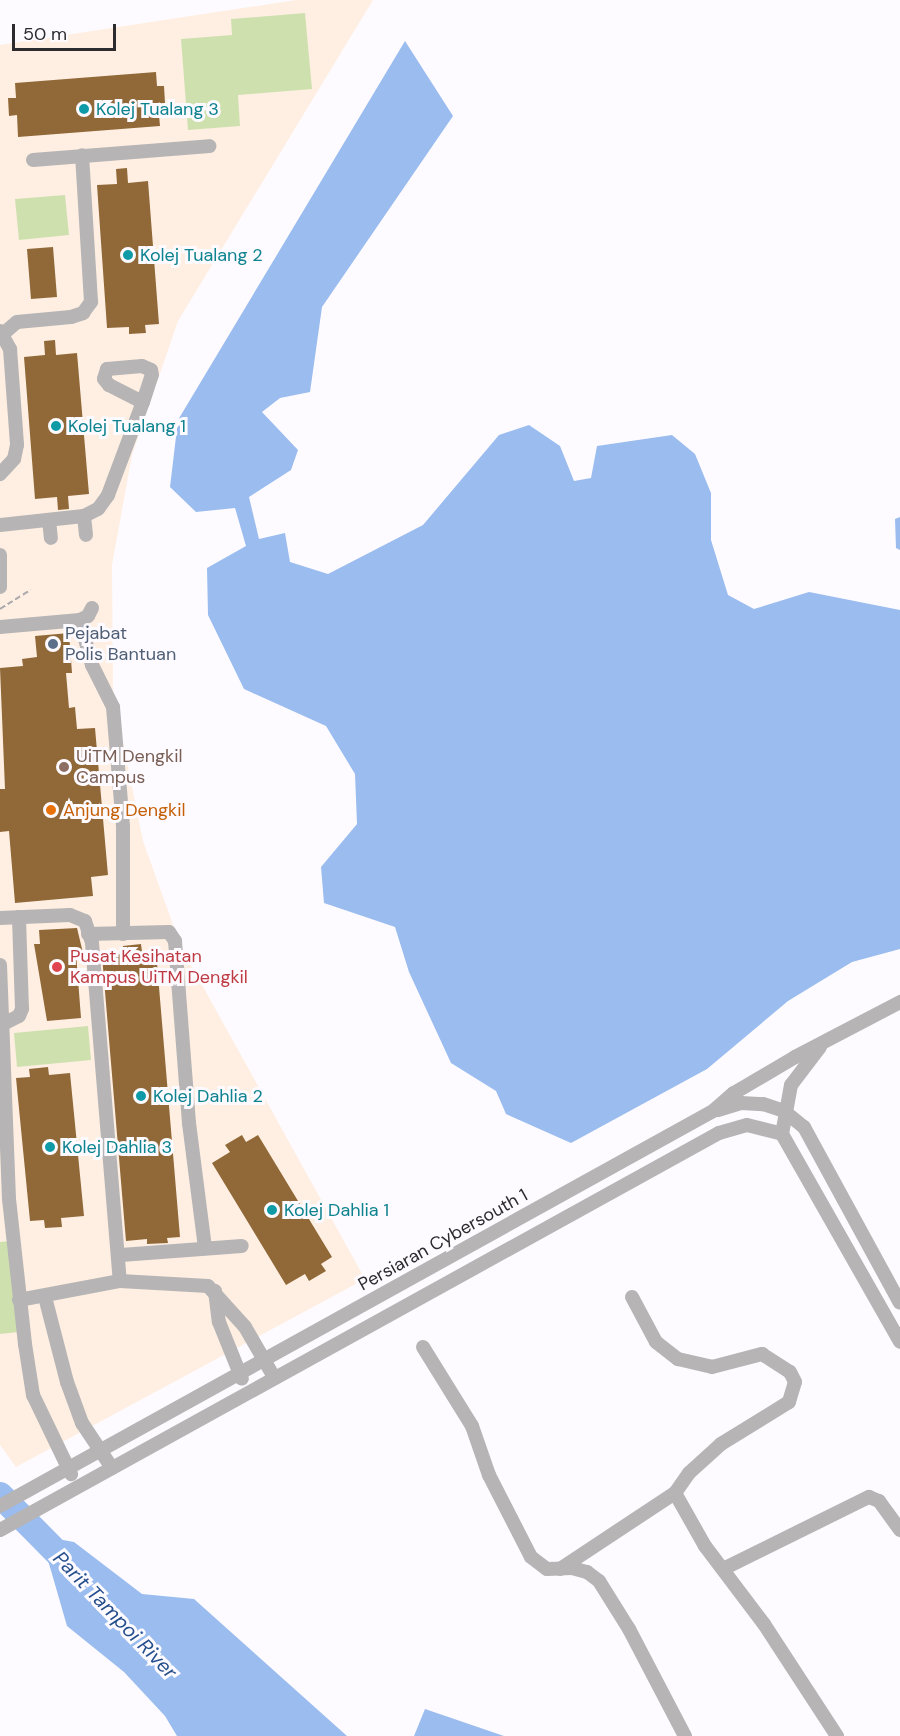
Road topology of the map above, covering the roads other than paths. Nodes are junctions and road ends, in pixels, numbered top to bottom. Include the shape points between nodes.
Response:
1 (209, 146) dead end
2 (82, 155) junction
3 (33, 160) dead end
4 (2, 332) edge
5 (143, 402) dead end
6 (0, 474) edge
7 (84, 516) junction
8 (49, 520) junction
9 (0, 525) edge
10 (86, 535) dead end
11 (51, 538) dead end
12 (0, 555) edge
13 (0, 587) edge
14 (92, 608) dead end
15 (80, 620) junction
16 (0, 627) edge
17 (18, 917) junction
18 (0, 918) edge
19 (123, 933) junction
20 (88, 934) junction
21 (0, 965) edge
22 (900, 1002) edge
23 (1, 1025) edge
24 (821, 1045) junction
25 (784, 1111) junction
26 (713, 1112) junction
27 (782, 1134) junction
28 (5, 1216) edge
29 (242, 1246) dead end
30 (205, 1248) junction
31 (121, 1255) junction
32 (120, 1281) junction
33 (215, 1291) junction
34 (45, 1297) junction
35 (632, 1298) dead end
36 (19, 1300) junction
37 (900, 1303) edge
38 (900, 1342) edge
39 (423, 1347) dead end
40 (264, 1358) junction
41 (238, 1373) junction
42 (274, 1377) junction
43 (250, 1391) junction
44 (100, 1450) junction
45 (67, 1468) junction
46 (112, 1468) junction
47 (79, 1486) junction
48 (675, 1493) junction
49 (0, 1506) edge
50 (0, 1530) edge
51 (900, 1530) edge
52 (560, 1569) junction
53 (723, 1569) junction
54 (685, 1736) edge
55 (837, 1736) edge

1 - 2 street
2 - 3 street
2 - 4 street via 91,302 83,313 71,318 17,322
4 - 6 street via 10,349 18,445 14,459
5 - 7 street via 108,495 98,509
7 - 8 street
7 - 10 street
8 - 9 street
8 - 11 street
12 - 13 street
14 - 15 street
15 - 16 street via 58,616 27,629
15 - 19 street via 92,665 113,707 123,827
17 - 18 street
17 - 20 street via 78,916 85,921
17 - 23 street via 22,1009 19,1016
19 - 20 street
19 - 30 street via 169,932 175,941 189,1123
20 - 31 street
21 - 23 street
22 - 24 street, Persiaran Cybersouth 1
23 - 28 street
24 - 25 street via 791,1085
24 - 26 street, Persiaran Cybersouth 1 via 734,1093
25 - 26 street via 763,1104 741,1103
25 - 27 street
25 - 37 street via 804,1127
26 - 40 street, Persiaran Cybersouth 1
27 - 38 street
27 - 42 street, Persiaran Cybersouth 1 via 747,1125 719,1133
28 - 36 street
29 - 30 street
30 - 31 street
31 - 32 street
32 - 33 street via 195,1283
32 - 34 street
33 - 40 street
33 - 41 street via 219,1322
34 - 36 street
34 - 44 street via 67,1382 82,1423
35 - 48 street via 656,1342 678,1359 702,1368 762,1354 790,1372 795,1382 789,1402 721,1444 689,1473
36 - 45 street via 33,1395
39 - 52 street via 472,1426 489,1475 531,1557 547,1569
40 - 41 street, Persiaran Cybersouth 1
40 - 42 street
41 - 43 street
41 - 44 street, Persiaran Cybersouth 1
42 - 43 street, Persiaran Cybersouth 1
43 - 46 street, Persiaran Cybersouth 1
44 - 45 street, Persiaran Cybersouth 1
44 - 46 street
45 - 47 street
45 - 49 street, Persiaran Cybersouth 1
46 - 47 street, Persiaran Cybersouth 1
47 - 50 street, Persiaran Cybersouth 1
48 - 52 street
48 - 53 street
51 - 53 street via 879,1501 869,1497
52 - 54 street via 587,1572 603,1587
53 - 55 street

